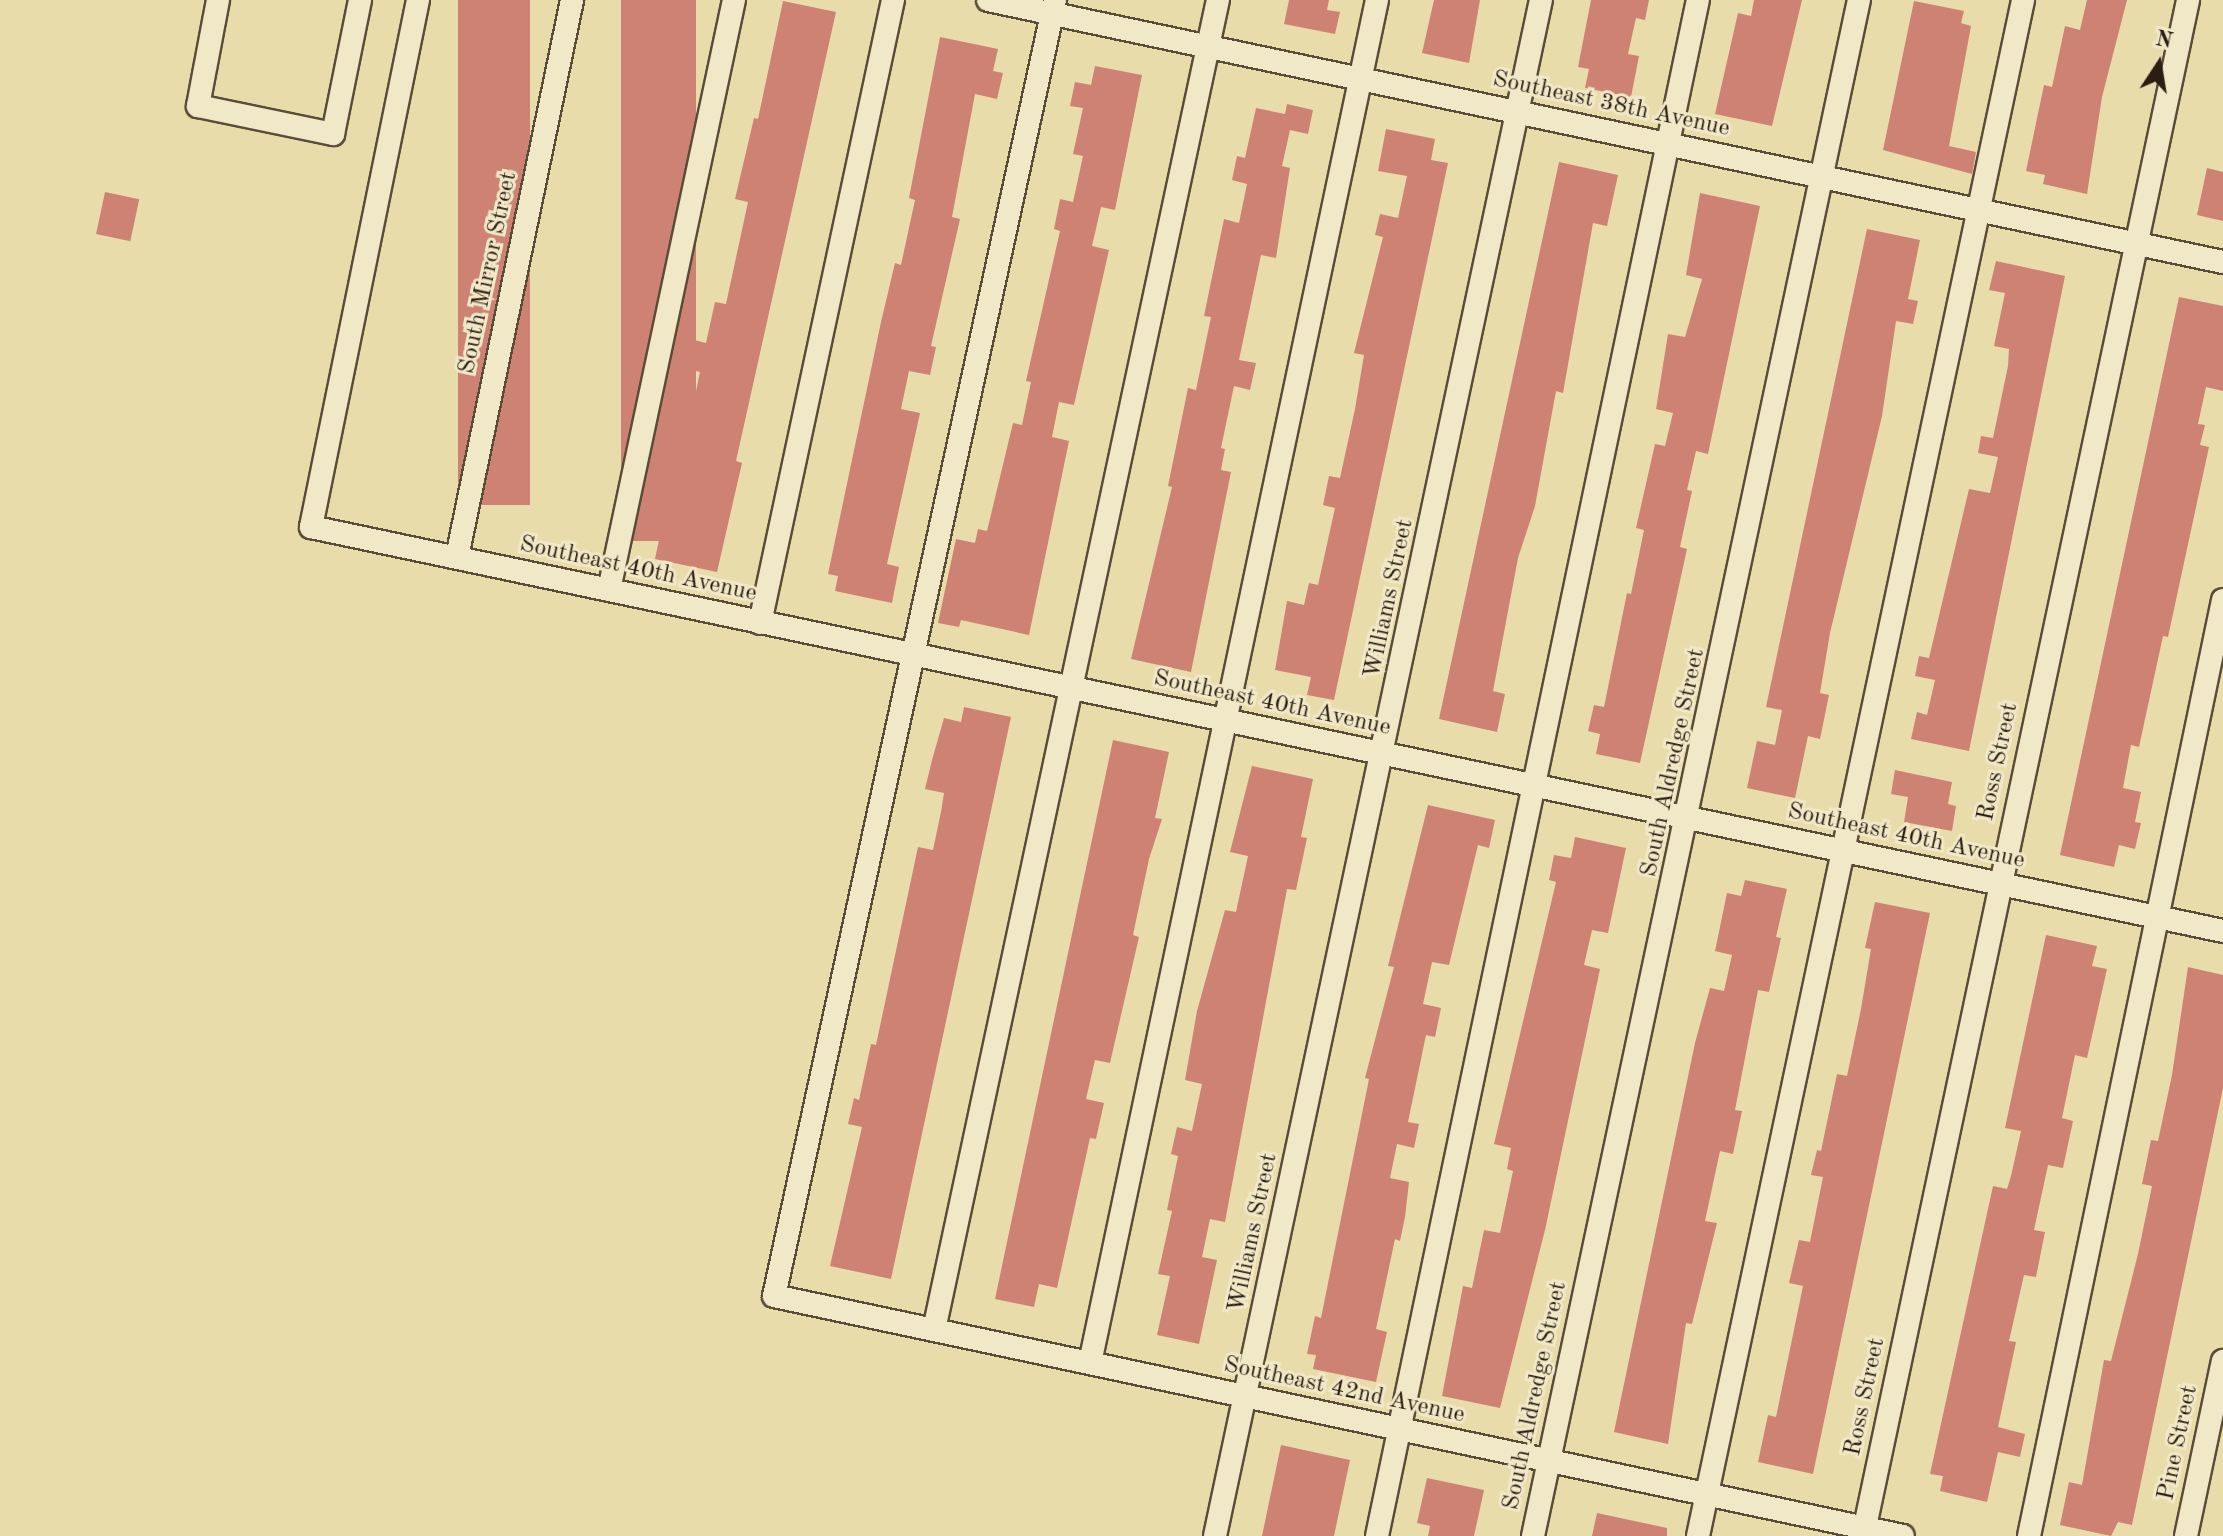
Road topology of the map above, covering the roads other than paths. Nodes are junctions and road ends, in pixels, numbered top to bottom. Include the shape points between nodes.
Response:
1 (218, 0) edge
2 (360, 0) edge
3 (418, 0) edge
4 (572, 0) edge
5 (734, 0) edge
6 (893, 0) edge
7 (988, 0) edge
8 (1218, 0) edge
9 (1377, 0) edge
10 (1541, 0) edge
11 (1698, 0) edge
12 (1859, 0) edge
13 (2023, 0) edge
14 (2188, 0) edge
15 (1053, 7) edge
16 (1208, 47) junction
17 (1360, 77) junction
18 (1518, 112) junction
19 (1668, 144) junction
20 (1823, 176) junction
21 (1978, 208) junction
22 (2137, 244) junction
23 (2223, 262) edge
24 (457, 557) junction
25 (609, 590) junction
26 (2223, 600) edge
27 (760, 623) junction
28 (914, 655) junction
29 (1071, 689) junction
30 (1227, 722) junction
31 (1384, 754) junction
32 (1535, 786) junction
33 (1689, 819) junction
34 (1843, 849) junction
35 (1999, 883) junction
36 (2158, 917) junction
37 (2223, 931) edge
38 (934, 1330) junction
39 (2223, 1361) edge
40 (1090, 1363) junction
41 (1245, 1396) junction
42 (1400, 1429) junction
43 (1548, 1461) junction
44 (1707, 1494) junction
45 (1864, 1532) edge
46 (1215, 1536) edge
47 (1377, 1536) edge
48 (1533, 1536) edge
49 (1698, 1536) edge
50 (1903, 1536) edge
51 (2029, 1536) edge
52 (2186, 1536) edge

1 - 2 street via 198,106 333,134
3 - 24 street, Southeast 40th Avenue via 311,527
4 - 24 street, South Mirror Street
5 - 25 street
6 - 27 street
7 - 15 street, Southeast 38th Avenue
8 - 16 street
9 - 17 street
10 - 18 street, Williams Street
11 - 19 street
12 - 20 street, South Aldredge Street
13 - 21 street
14 - 22 street, Ross Street
15 - 16 street, Southeast 38th Avenue
15 - 28 street
16 - 17 street, Southeast 38th Avenue
16 - 29 street
17 - 18 street, Southeast 38th Avenue
17 - 30 street
18 - 19 street, Southeast 38th Avenue
18 - 31 street, Williams Street
19 - 20 street, Southeast 38th Avenue
19 - 32 street
20 - 21 street, Southeast 38th Avenue
20 - 33 street, South Aldredge Street
21 - 22 street, Southeast 38th Avenue
21 - 34 street
22 - 23 street, Southeast 38th Avenue
22 - 35 street, Ross Street
24 - 25 street, Southeast 40th Avenue
25 - 27 street, Southeast 40th Avenue
26 - 36 street
27 - 28 street, Southeast 40th Avenue
28 - 29 street, Southeast 40th Avenue
28 - 38 street, Southeast 42nd Avenue via 774,1296
29 - 30 street, Southeast 40th Avenue
29 - 38 street
30 - 31 street, Southeast 40th Avenue
30 - 40 street
31 - 32 street, Southeast 40th Avenue
31 - 41 street, Williams Street
32 - 33 street, Southeast 40th Avenue
32 - 42 street
33 - 34 street, Southeast 40th Avenue
33 - 43 street, South Aldredge Street
34 - 35 street, Southeast 40th Avenue
34 - 44 street
35 - 36 street, Southeast 40th Avenue
35 - 45 street, Ross Street
36 - 37 street, Southeast 40th Avenue
36 - 51 street
38 - 40 street, Southeast 42nd Avenue
39 - 52 street, Pine Street
40 - 41 street, Southeast 42nd Avenue
41 - 42 street, Southeast 42nd Avenue
41 - 46 street, Williams Street
42 - 43 street, Southeast 42nd Avenue
42 - 47 street
43 - 44 street, Southeast 42nd Avenue
43 - 48 street, South Aldredge Street
44 - 45 street, Southeast 42nd Avenue
44 - 49 street
45 - 50 street, Southeast 42nd Avenue

